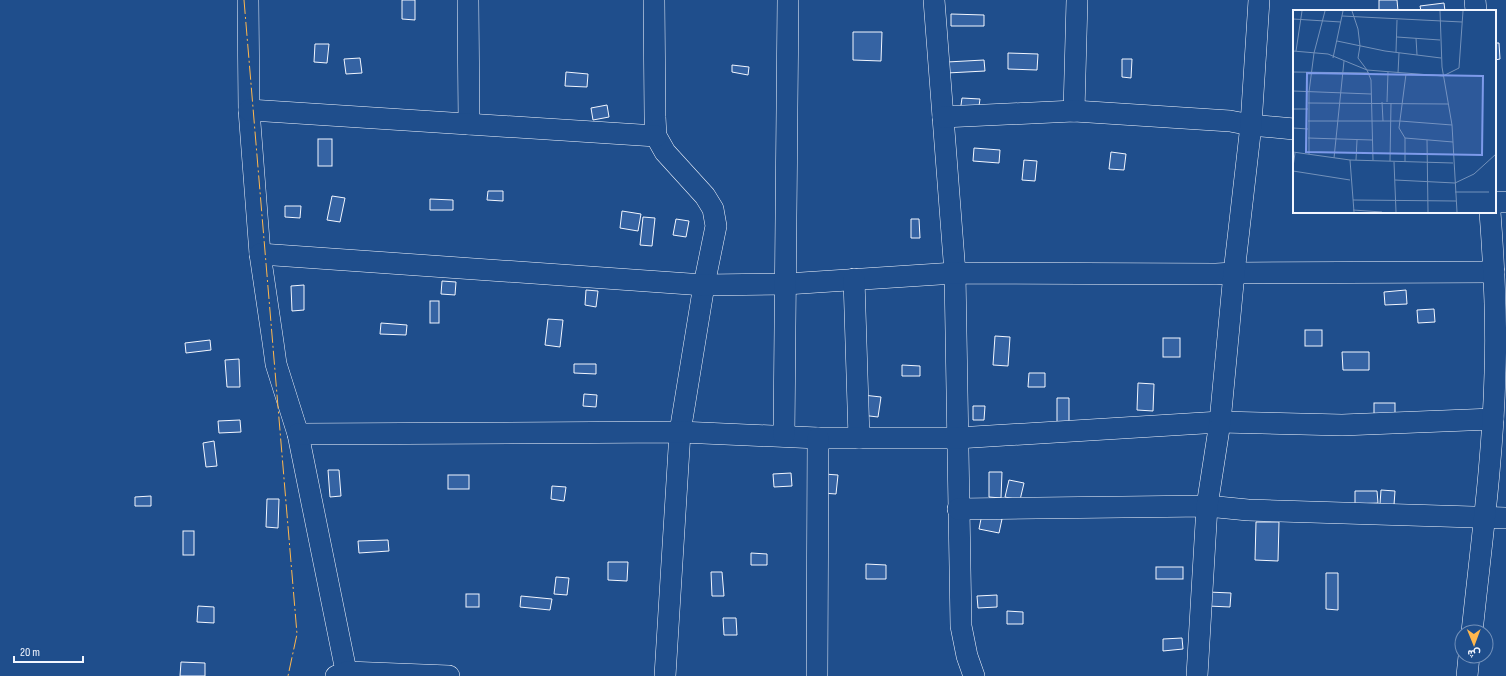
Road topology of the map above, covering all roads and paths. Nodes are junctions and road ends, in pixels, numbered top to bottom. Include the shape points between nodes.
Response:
1 (248, 0) edge
2 (468, 0) edge
3 (654, 0) edge
4 (788, 0) edge
5 (934, 0) edge
6 (1077, 0) edge
7 (1259, 0) edge
8 (1475, 0) edge
9 (1476, 10) edge
10 (249, 110) junction
11 (1074, 111) junction
12 (943, 117) junction
13 (468, 124) junction
14 (1251, 125) junction
15 (1293, 130) edge
16 (656, 136) junction
17 (1490, 213) edge
18 (260, 254) junction
19 (1494, 272) junction
20 (955, 273) junction
21 (1234, 273) junction
22 (854, 279) junction
23 (786, 284) junction
24 (704, 285) junction
25 (1501, 372) edge
26 (1493, 419) junction
27 (1220, 422) junction
28 (680, 432) junction
29 (298, 434) junction
30 (784, 436) junction
31 (818, 438) junction
32 (860, 438) junction
33 (957, 438) junction
34 (1207, 506) junction
35 (958, 509) junction
36 (1485, 516) junction
37 (1506, 518) edge
38 (1473, 624) edge
39 (1468, 664) edge
40 (344, 675) edge
41 (449, 676) edge
42 (665, 676) edge
43 (817, 676) edge
44 (974, 676) edge
45 (1197, 676) edge
46 (1467, 676) edge

1 - 10 street
2 - 13 street
3 - 16 street
4 - 23 street
5 - 12 street
6 - 11 street
7 - 14 street
8 - 9 street
10 - 13 street
10 - 18 street
11 - 12 street
11 - 14 street via 1230,121
12 - 20 street
13 - 16 street
14 - 15 street
14 - 21 street
16 - 24 street via 664,152 714,209 716,226
17 - 19 street
18 - 24 street
18 - 29 street via 276,364
19 - 21 street
19 - 25 street
20 - 21 street
20 - 22 street
20 - 33 street via 958,352
21 - 27 street
22 - 23 street
22 - 32 street
23 - 24 street
23 - 30 street
24 - 28 street
25 - 26 street
26 - 27 street via 1342,425
26 - 36 street
27 - 33 street
27 - 34 street
28 - 29 street
28 - 30 street
28 - 42 street
29 - 40 street
30 - 31 street
31 - 32 street
31 - 43 street
32 - 33 street
33 - 35 street
34 - 35 street
34 - 36 street via 1248,510
34 - 45 street
35 - 44 street via 961,626
36 - 37 street
36 - 38 street
39 - 46 street
40 - 41 street

